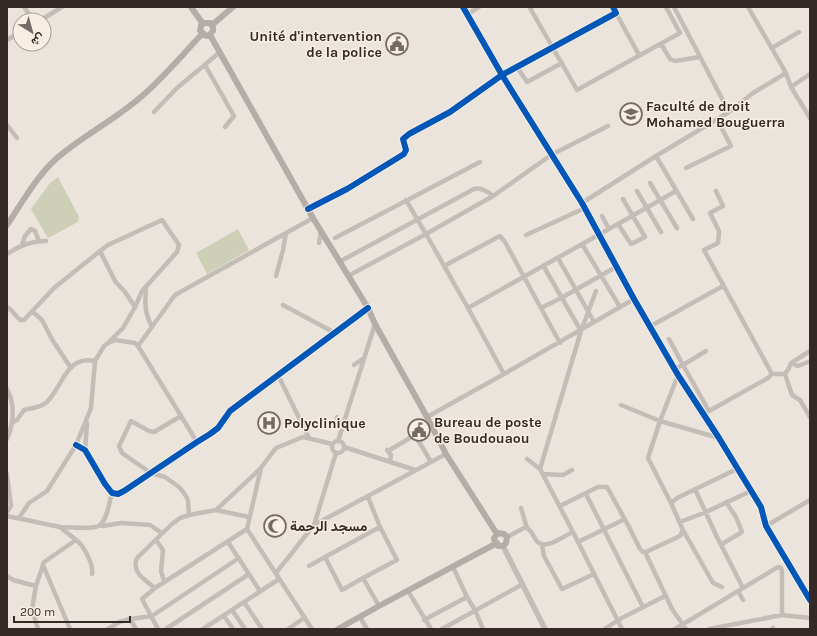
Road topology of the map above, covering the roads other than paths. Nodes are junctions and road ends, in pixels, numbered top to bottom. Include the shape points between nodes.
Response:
1 (62, 7) edge
2 (191, 7) edge
3 (232, 7) edge
4 (463, 7) edge
5 (479, 7) edge
6 (532, 7) edge
7 (613, 7) edge
8 (666, 7) edge
9 (674, 7) edge
10 (748, 7) edge
11 (52, 13) edge
12 (616, 13) junction
13 (468, 14) junction
14 (203, 24) junction
15 (212, 25) junction
16 (799, 32) dead end
17 (203, 33) junction
18 (210, 35) junction
19 (659, 45) junction
20 (553, 48) junction
21 (772, 48) junction
22 (220, 52) junction
23 (639, 55) junction
24 (700, 57) junction
25 (562, 63) junction
26 (205, 65) junction
27 (517, 67) junction
28 (786, 72) junction
29 (810, 74) edge
30 (502, 75) junction
31 (791, 87) junction
32 (154, 112) dead end
33 (729, 112) junction
34 (810, 118) edge
35 (717, 119) junction
36 (7, 125) edge
37 (608, 126) dead end
38 (226, 127) dead end
39 (17, 138) dead end
40 (551, 155) junction
41 (656, 156) junction
42 (480, 162) dead end
43 (686, 168) dead end
44 (650, 183) dead end
45 (637, 191) dead end
46 (676, 191) junction
47 (716, 191) dead end
48 (493, 196) junction
49 (623, 199) dead end
50 (406, 200) junction
51 (660, 200) junction
52 (584, 206) junction
53 (647, 208) junction
54 (308, 209) junction
55 (602, 216) dead end
56 (634, 216) junction
57 (313, 218) junction
58 (418, 219) junction
59 (693, 219) dead end
60 (618, 224) junction
61 (7, 225) edge
62 (677, 228) dead end
63 (609, 229) junction
64 (321, 231) junction
65 (661, 232) dead end
66 (286, 233) junction
67 (426, 234) junction
68 (599, 234) junction
69 (526, 235) dead end
70 (335, 238) dead end
71 (39, 241) junction
72 (46, 241) dead end
73 (319, 242) dead end
74 (582, 244) junction
75 (22, 245) junction
76 (100, 251) junction
77 (7, 254) edge
78 (558, 258) junction
79 (339, 262) junction
80 (444, 266) junction
81 (544, 267) junction
82 (616, 267) junction
83 (602, 275) junction
84 (276, 276) dead end
85 (348, 276) junction
86 (524, 277) junction
87 (146, 286) junction
88 (723, 286) junction
89 (576, 290) junction
90 (596, 291) dead end
91 (561, 298) junction
92 (634, 299) junction
93 (283, 305) dead end
94 (135, 307) junction
95 (620, 307) junction
96 (9, 308) edge
97 (368, 308) junction
98 (468, 308) junction
99 (541, 308) junction
100 (588, 311) junction
101 (33, 312) junction
102 (594, 322) junction
103 (658, 322) junction
104 (375, 324) junction
105 (152, 327) junction
106 (649, 327) junction
107 (661, 327) dead end
108 (581, 331) junction
109 (335, 333) junction
110 (669, 338) dead end
111 (108, 343) junction
112 (560, 343) junction
113 (138, 344) junction
114 (706, 351) dead end
115 (810, 351) edge
116 (364, 358) junction
117 (95, 361) junction
118 (808, 362) dead end
119 (791, 363) junction
120 (354, 365) dead end
121 (684, 365) junction
122 (71, 368) junction
123 (674, 369) junction
124 (504, 374) junction
125 (772, 374) junction
126 (785, 374) junction
127 (278, 375) junction
128 (678, 375) junction
129 (7, 389) edge
130 (622, 405) dead end
131 (9, 406) edge
132 (710, 411) junction
133 (702, 413) junction
134 (181, 416) junction
135 (337, 417) dead end
136 (427, 417) junction
137 (810, 418) edge
138 (88, 419) junction
139 (660, 421) junction
140 (13, 422) junction
141 (342, 430) junction
142 (309, 438) junction
143 (720, 438) junction
144 (7, 439) edge
145 (338, 440) junction
146 (197, 442) junction
147 (332, 444) junction
148 (76, 445) junction
149 (344, 447) junction
150 (85, 450) junction
151 (336, 452) junction
152 (446, 454) junction
153 (527, 459) dead end
154 (390, 462) junction
155 (431, 462) junction
156 (261, 468) junction
157 (737, 469) junction
158 (415, 470) junction
159 (572, 470) dead end
160 (542, 471) junction
161 (151, 473) junction
162 (7, 474) edge
163 (695, 489) junction
164 (751, 491) junction
165 (112, 492) junction
166 (586, 494) junction
167 (368, 497) junction
168 (810, 500) edge
169 (726, 502) junction
170 (672, 503) junction
171 (560, 506) junction
172 (521, 508) dead end
173 (216, 510) junction
174 (7, 512) edge
175 (706, 512) junction
176 (189, 515) junction
177 (7, 516) edge
178 (249, 517) junction
179 (19, 518) junction
180 (625, 519) junction
181 (680, 522) junction
182 (100, 525) junction
183 (314, 525) junction
184 (766, 526) junction
185 (60, 527) junction
186 (380, 527) junction
187 (528, 528) junction
188 (247, 529) junction
189 (604, 529) junction
190 (683, 530) junction
191 (573, 532) junction
192 (162, 533) junction
193 (496, 534) junction
194 (506, 537) junction
195 (76, 540) junction
196 (156, 540) junction
197 (228, 542) junction
198 (578, 542) junction
199 (722, 544) junction
200 (500, 545) junction
201 (542, 545) junction
202 (644, 552) junction
203 (325, 557) junction
204 (238, 558) junction
205 (43, 565) junction
206 (309, 566) dead end
207 (453, 567) junction
208 (276, 573) junction
209 (92, 574) dead end
210 (249, 574) junction
211 (594, 574) junction
212 (7, 576) edge
213 (363, 578) junction
214 (279, 579) junction
215 (164, 582) junction
216 (523, 584) junction
217 (36, 586) junction
218 (722, 587) dead end
219 (155, 588) junction
220 (743, 588) junction
221 (260, 591) junction
222 (408, 591) junction
223 (738, 591) junction
224 (665, 596) junction
225 (467, 597) junction
226 (743, 600) dead end
227 (810, 600) edge
228 (244, 602) junction
229 (379, 606) junction
230 (643, 607) junction
231 (232, 610) junction
232 (475, 610) junction
233 (782, 615) junction
234 (152, 616) junction
235 (224, 616) junction
236 (360, 617) junction
237 (304, 618) junction
238 (810, 618) edge
239 (130, 619) junction
240 (424, 620) junction
241 (618, 620) junction
242 (683, 624) junction
243 (38, 629) edge
244 (70, 629) edge
245 (108, 629) edge
246 (136, 629) edge
247 (158, 629) edge
248 (166, 629) edge
249 (203, 629) edge
250 (233, 629) edge
251 (245, 629) edge
252 (262, 629) edge
253 (288, 629) edge
254 (312, 629) edge
255 (338, 629) edge
256 (367, 629) edge
257 (431, 629) edge
258 (442, 629) edge
259 (483, 629) edge
260 (545, 629) edge
261 (605, 629) edge
262 (622, 629) edge
263 (675, 629) edge
264 (686, 629) edge
265 (710, 629) edge

1 - 11 street
2 - 14 main road
3 - 15 main road
4 - 13 street
5 - 13 street
6 - 20 street via 530,8
7 - 12 street
8 - 19 street via 680,33
9 - 24 street
10 - 21 street
12 - 20 street
12 - 23 street
13 - 30 street
14 - 15 main road
14 - 17 main road via 200,29
15 - 18 main road via 213,31
16 - 21 street
17 - 18 main road via 204,36
17 - 61 main road via 142,96 56,159 42,173
18 - 22 main road
19 - 23 street
19 - 24 street via 670,59
20 - 25 street
20 - 27 street
21 - 28 street
22 - 26 street
22 - 54 main road
23 - 25 street via 578,90
24 - 33 street
25 - 27 street via 527,82
26 - 32 street via 177,88
26 - 38 street via 234,116
27 - 30 street
28 - 31 street
28 - 33 street
29 - 31 street
30 - 40 street
30 - 54 street via 450,112 409,134 403,139 406,150 404,154
31 - 34 street
33 - 35 street
35 - 41 street
35 - 43 street via 731,146
36 - 39 street
37 - 40 street
40 - 48 street
40 - 52 street
41 - 46 street
41 - 52 street
42 - 50 street
44 - 51 street
45 - 53 street
46 - 51 street
46 - 59 street
47 - 88 street via 724,206 710,213 719,231 718,243 704,250
48 - 58 street via 478,188 474,189
48 - 67 street
49 - 56 street
50 - 58 street
50 - 70 street
51 - 53 street
51 - 62 street
52 - 68 street
52 - 69 street
53 - 56 street
53 - 65 street
54 - 57 main road
55 - 63 street
56 - 60 street
56 - 60 street via 646,237 631,244
57 - 64 main road
57 - 66 street
58 - 67 street
58 - 79 street
60 - 63 street
63 - 68 street
64 - 73 street
64 - 79 main road
66 - 84 street
66 - 105 street via 175,295
67 - 80 street
67 - 85 street
68 - 74 street
68 - 82 street
71 - 72 street
71 - 75 street
71 - 75 street via 35,231 31,230 25,236
74 - 78 street
74 - 83 street
75 - 77 street
76 - 87 street via 162,220 179,245 179,249
76 - 94 street via 115,281
76 - 101 street via 54,288
78 - 81 street
78 - 89 street
79 - 85 main road
80 - 86 street via 500,236
80 - 98 street
81 - 86 street
81 - 91 street
82 - 83 street
82 - 92 street
83 - 89 street
83 - 95 street
85 - 97 main road
86 - 98 street
86 - 99 street
87 - 94 street
87 - 105 street via 146,315
88 - 103 street
88 - 125 street
89 - 91 street
89 - 100 street
90 - 100 street
91 - 99 street
91 - 108 street
92 - 95 street
92 - 106 street
93 - 109 street
94 - 111 street via 123,328
95 - 102 street
96 - 101 street via 22,321
97 - 104 main road
97 - 109 street
98 - 124 street
99 - 112 street
100 - 102 street
100 - 108 street
101 - 122 street via 42,320
102 - 108 street
103 - 106 street
103 - 107 street
104 - 116 street
104 - 136 main road
105 - 113 street
106 - 123 street
108 - 112 street
108 - 160 street
109 - 127 street
110 - 121 street
111 - 113 street via 115,340
111 - 117 street
112 - 124 street
113 - 134 street
114 - 121 street
115 - 119 street
116 - 120 street
116 - 141 street
117 - 122 street via 81,361
117 - 138 street
118 - 119 street via 798,366
119 - 126 street
121 - 123 street
121 - 132 street
122 - 140 street via 46,402 36,408 24,410
123 - 128 street
124 - 136 street
125 - 126 street
125 - 132 street
126 - 137 street via 792,395 800,400
127 - 142 street
127 - 146 street via 230,411 218,428
128 - 133 street
128 - 139 street
129 - 131 street
130 - 139 street
131 - 140 street
132 - 133 street
133 - 143 street
134 - 146 street
134 - 161 street via 154,432 132,421 128,426 119,446 120,450
135 - 141 street
136 - 152 main road
138 - 148 street
138 - 150 street
139 - 143 street
139 - 170 street via 648,458
140 - 144 street
141 - 145 street
142 - 147 street
142 - 156 street via 303,437 276,448
143 - 157 street
145 - 147 street
145 - 149 street
146 - 161 street
147 - 151 street
148 - 150 street
148 - 179 street via 47,491 29,503
149 - 151 street via 342,451
149 - 154 street
150 - 165 street
151 - 183 street
152 - 155 street
152 - 193 main road
153 - 160 street
154 - 155 street via 391,455 387,451 415,435
154 - 158 street
155 - 158 street
156 - 173 street
156 - 178 street
157 - 163 street
157 - 164 street
158 - 167 street
159 - 160 street via 563,475
160 - 171 street
161 - 165 street via 124,492
161 - 176 street via 166,477 184,493 188,500
162 - 174 street via 11,506
163 - 170 street
163 - 175 street
164 - 169 street
164 - 184 street via 761,507
165 - 182 street
166 - 171 street
166 - 180 street via 598,487 607,487
166 - 189 street
167 - 183 street
167 - 186 street
168 - 184 street
169 - 175 street
169 - 199 street via 742,532
170 - 181 street
171 - 191 street
172 - 187 street
173 - 176 street
173 - 178 street
175 - 181 street
175 - 199 street
176 - 192 street via 176,521
177 - 179 street
178 - 188 street
179 - 185 street
180 - 189 street
180 - 202 street
181 - 190 street
182 - 185 street via 94,528
182 - 192 street via 150,525
183 - 208 street
184 - 227 street
185 - 195 street
186 - 203 street
186 - 213 street via 397,560
187 - 194 street
187 - 201 street
188 - 197 street
188 - 208 street
189 - 198 street
189 - 230 street
190 - 202 street via 680,536
190 - 218 street via 713,583
191 - 198 street
191 - 201 street via 548,545
192 - 196 street
193 - 194 main road via 502,533
193 - 200 main road via 495,543
194 - 200 main road via 506,543
195 - 205 street
195 - 209 street via 83,547 93,568
196 - 215 street via 163,550 161,571
196 - 219 street via 135,562 136,570
197 - 204 street
197 - 215 street
198 - 211 street
199 - 220 street
200 - 207 main road
200 - 216 street
201 - 211 street via 544,556 562,589
202 - 224 street
203 - 206 street
203 - 213 street via 342,590
204 - 210 street
204 - 234 street
205 - 217 street
205 - 244 street
207 - 222 main road
207 - 225 street
208 - 214 street
210 - 221 street
210 - 248 street
211 - 241 street
212 - 217 street
213 - 229 street
214 - 221 street
214 - 237 street
215 - 219 street
216 - 232 street
216 - 260 street
217 - 243 street via 32,609
219 - 234 street via 142,599
220 - 223 street
220 - 233 street via 780,567
221 - 228 street
222 - 229 main road
222 - 240 street
223 - 226 street
223 - 242 street
224 - 230 street
224 - 242 street
225 - 232 street
225 - 240 street
228 - 231 street
228 - 252 street
229 - 236 main road
230 - 241 street
231 - 235 street
231 - 251 street
232 - 258 street
232 - 259 street
233 - 238 street
233 - 265 street
234 - 239 street
234 - 247 street
235 - 249 street
235 - 250 street
236 - 255 main road
236 - 256 street
237 - 253 street
237 - 254 street
239 - 245 street
239 - 246 street
240 - 257 street
241 - 261 street
241 - 262 street
242 - 263 street
242 - 264 street

